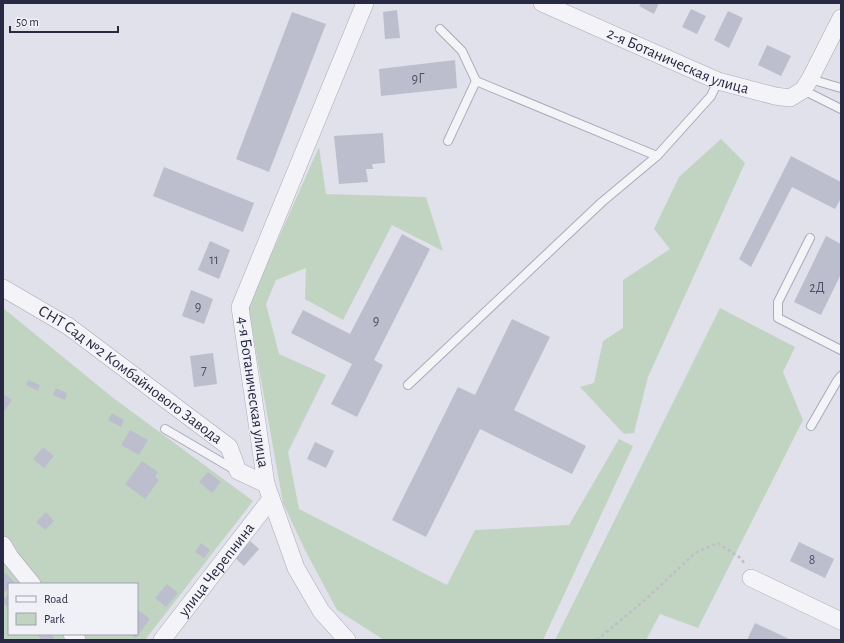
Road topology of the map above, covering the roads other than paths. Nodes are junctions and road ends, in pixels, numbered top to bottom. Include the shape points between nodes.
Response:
1 (365, 3) edge
2 (542, 3) edge
3 (841, 18) edge
4 (440, 29) dead end
5 (476, 81) junction
6 (718, 81) junction
7 (807, 85) junction
8 (841, 88) edge
9 (841, 109) edge
10 (448, 141) dead end
11 (657, 156) junction
12 (810, 238) dead end
13 (3, 288) edge
14 (841, 350) edge
15 (841, 376) edge
16 (408, 385) dead end
17 (811, 426) dead end
18 (165, 429) dead end
19 (238, 471) junction
20 (268, 492) junction
21 (3, 545) edge
22 (750, 578) road end
23 (31, 583) edge
24 (841, 621) edge
25 (162, 640) edge
26 (347, 640) edge

1 - 20 street, 4-я Ботаническая улица via 240,307
2 - 6 street, 2-я Ботаническая улица
3 - 7 street
4 - 5 lane via 462,51
5 - 10 lane
5 - 11 lane
6 - 7 street, 2-я Ботаническая улица via 790,98
6 - 11 lane via 711,96
7 - 8 lane
7 - 9 lane
11 - 16 lane via 602,202
12 - 14 lane via 778,302 778,318
13 - 19 street, СНТ Сад №2 Комбайнового Завода via 68,326 229,447
15 - 17 lane
18 - 19 lane
19 - 20 street
20 - 25 street, улица Черепнина
20 - 26 street, 4-я Ботаническая улица via 296,568 321,611
21 - 23 street
22 - 24 street

